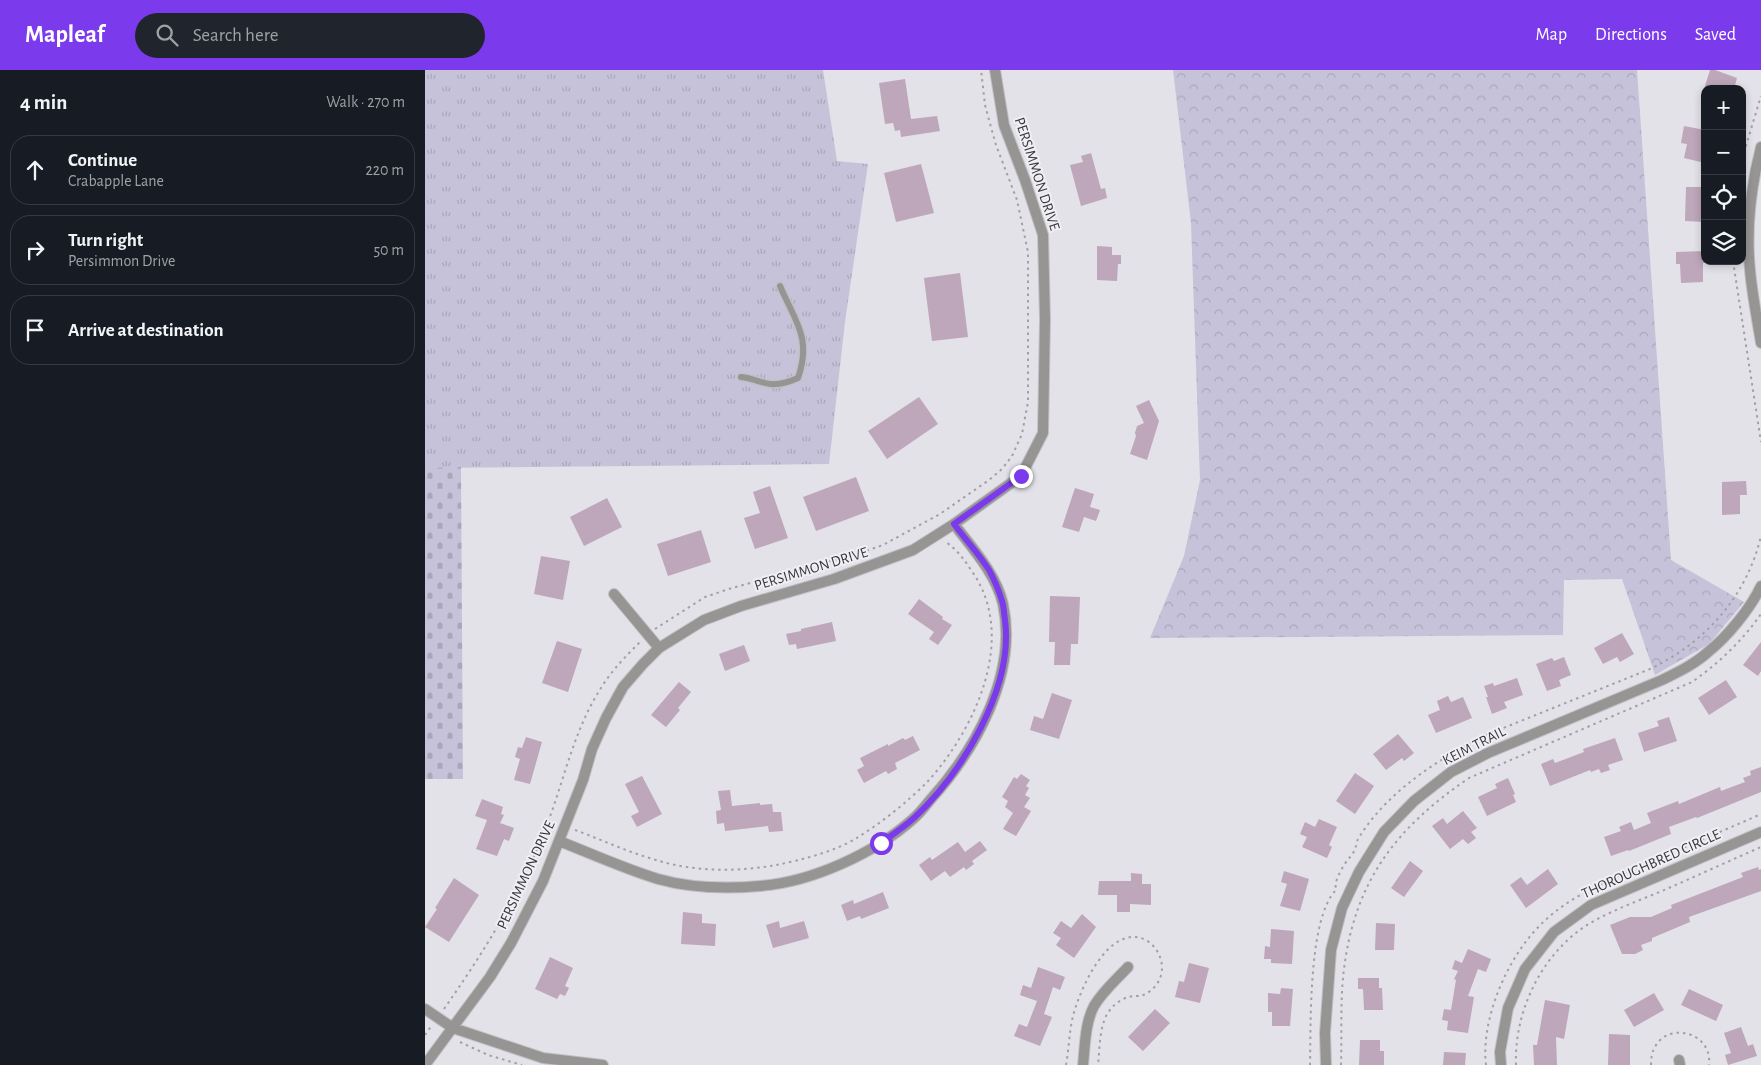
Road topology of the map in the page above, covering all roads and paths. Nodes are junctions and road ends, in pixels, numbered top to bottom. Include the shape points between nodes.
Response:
1 (981, 70) edge
2 (995, 70) edge
3 (1761, 96) edge
4 (1746, 146) edge
5 (1761, 147) edge
6 (1734, 265) edge
7 (780, 286) dead end
8 (1761, 343) edge
9 (741, 377) dead end
10 (1761, 442) edge
11 (954, 524) junction
12 (1761, 536) edge
13 (944, 540) dead end
14 (1761, 586) edge
15 (614, 594) dead end
16 (1761, 614) edge
17 (648, 634) junction
18 (659, 648) junction
19 (572, 829) dead end
20 (1761, 832) edge
21 (559, 842) junction
22 (1761, 847) edge
23 (1129, 967) dead end
24 (425, 1009) edge
25 (438, 1017) junction
26 (425, 1028) edge
27 (429, 1030) junction
28 (450, 1032) junction
29 (425, 1035) edge
30 (425, 1065) edge
31 (522, 1065) edge
32 (603, 1065) edge
33 (1083, 1065) edge
34 (1310, 1065) edge
35 (1326, 1065) edge
36 (1341, 1065) edge
37 (1501, 1065) edge
38 (1517, 1065) edge
39 (1651, 1065) edge
40 (1709, 1065) edge

1 - 17 path via 989,120 1017,200 1028,252 1028,402 1022,434 1012,456 981,486 940,514 883,545 705,597
2 - 11 street, PERSIMMON DRIVE via 1004,125 1043,235 1043,432 1021,476
3 - 4 path
5 - 8 street via 1754,175 1749,238
6 - 10 path
7 - 9 lane via 802,333 803,355 798,378 768,384
11 - 18 street, PERSIMMON DRIVE via 913,550 834,579 741,606 705,620
11 - 21 street via 989,570 1003,603 1007,636 1003,668 981,727 966,755 914,818 881,843 840,865 761,886 691,885 659,879
12 - 34 path via 1751,568 1731,604 1686,648 1650,669 1467,745 1418,776 1379,812 1359,837 1325,909 1313,968
13 - 19 path via 963,558 985,592 993,634 990,657 979,697 959,739 928,780 905,803 855,839 819,854 745,869 683,866 658,861
14 - 35 street, KEIM TRAIL via 1739,619 1709,652 1688,666 1662,680 1487,753 1451,772 1414,801 1384,832 1359,872 1339,917 1331,950
15 - 17 street
16 - 36 path via 1748,633 1711,670 1692,682 1469,778 1414,821 1376,871 1353,923 1343,971
17 - 18 street
17 - 25 path via 616,666 587,713 523,882 484,950
18 - 21 street, PERSIMMON DRIVE via 623,687 606,718
20 - 37 street, THOROUGHBRED CIRCLE via 1591,905 1554,932 1525,970 1508,1008 1500,1052
21 - 28 street, PERSIMMON DRIVE via 543,882 511,943
22 - 38 path via 1608,914 1576,934 1544,969 1532,990 1517,1037
23 - 33 street via 1104,991 1093,1008 1086,1032
24 - 25 street
25 - 27 path
25 - 28 street
26 - 27 path
27 - 29 path
28 - 30 street, PERSIMMON DRIVE
28 - 31 path via 479,1051
28 - 32 street via 543,1058
39 - 40 path via 1651,1054 1660,1039 1681,1032 1700,1041 1707,1050

